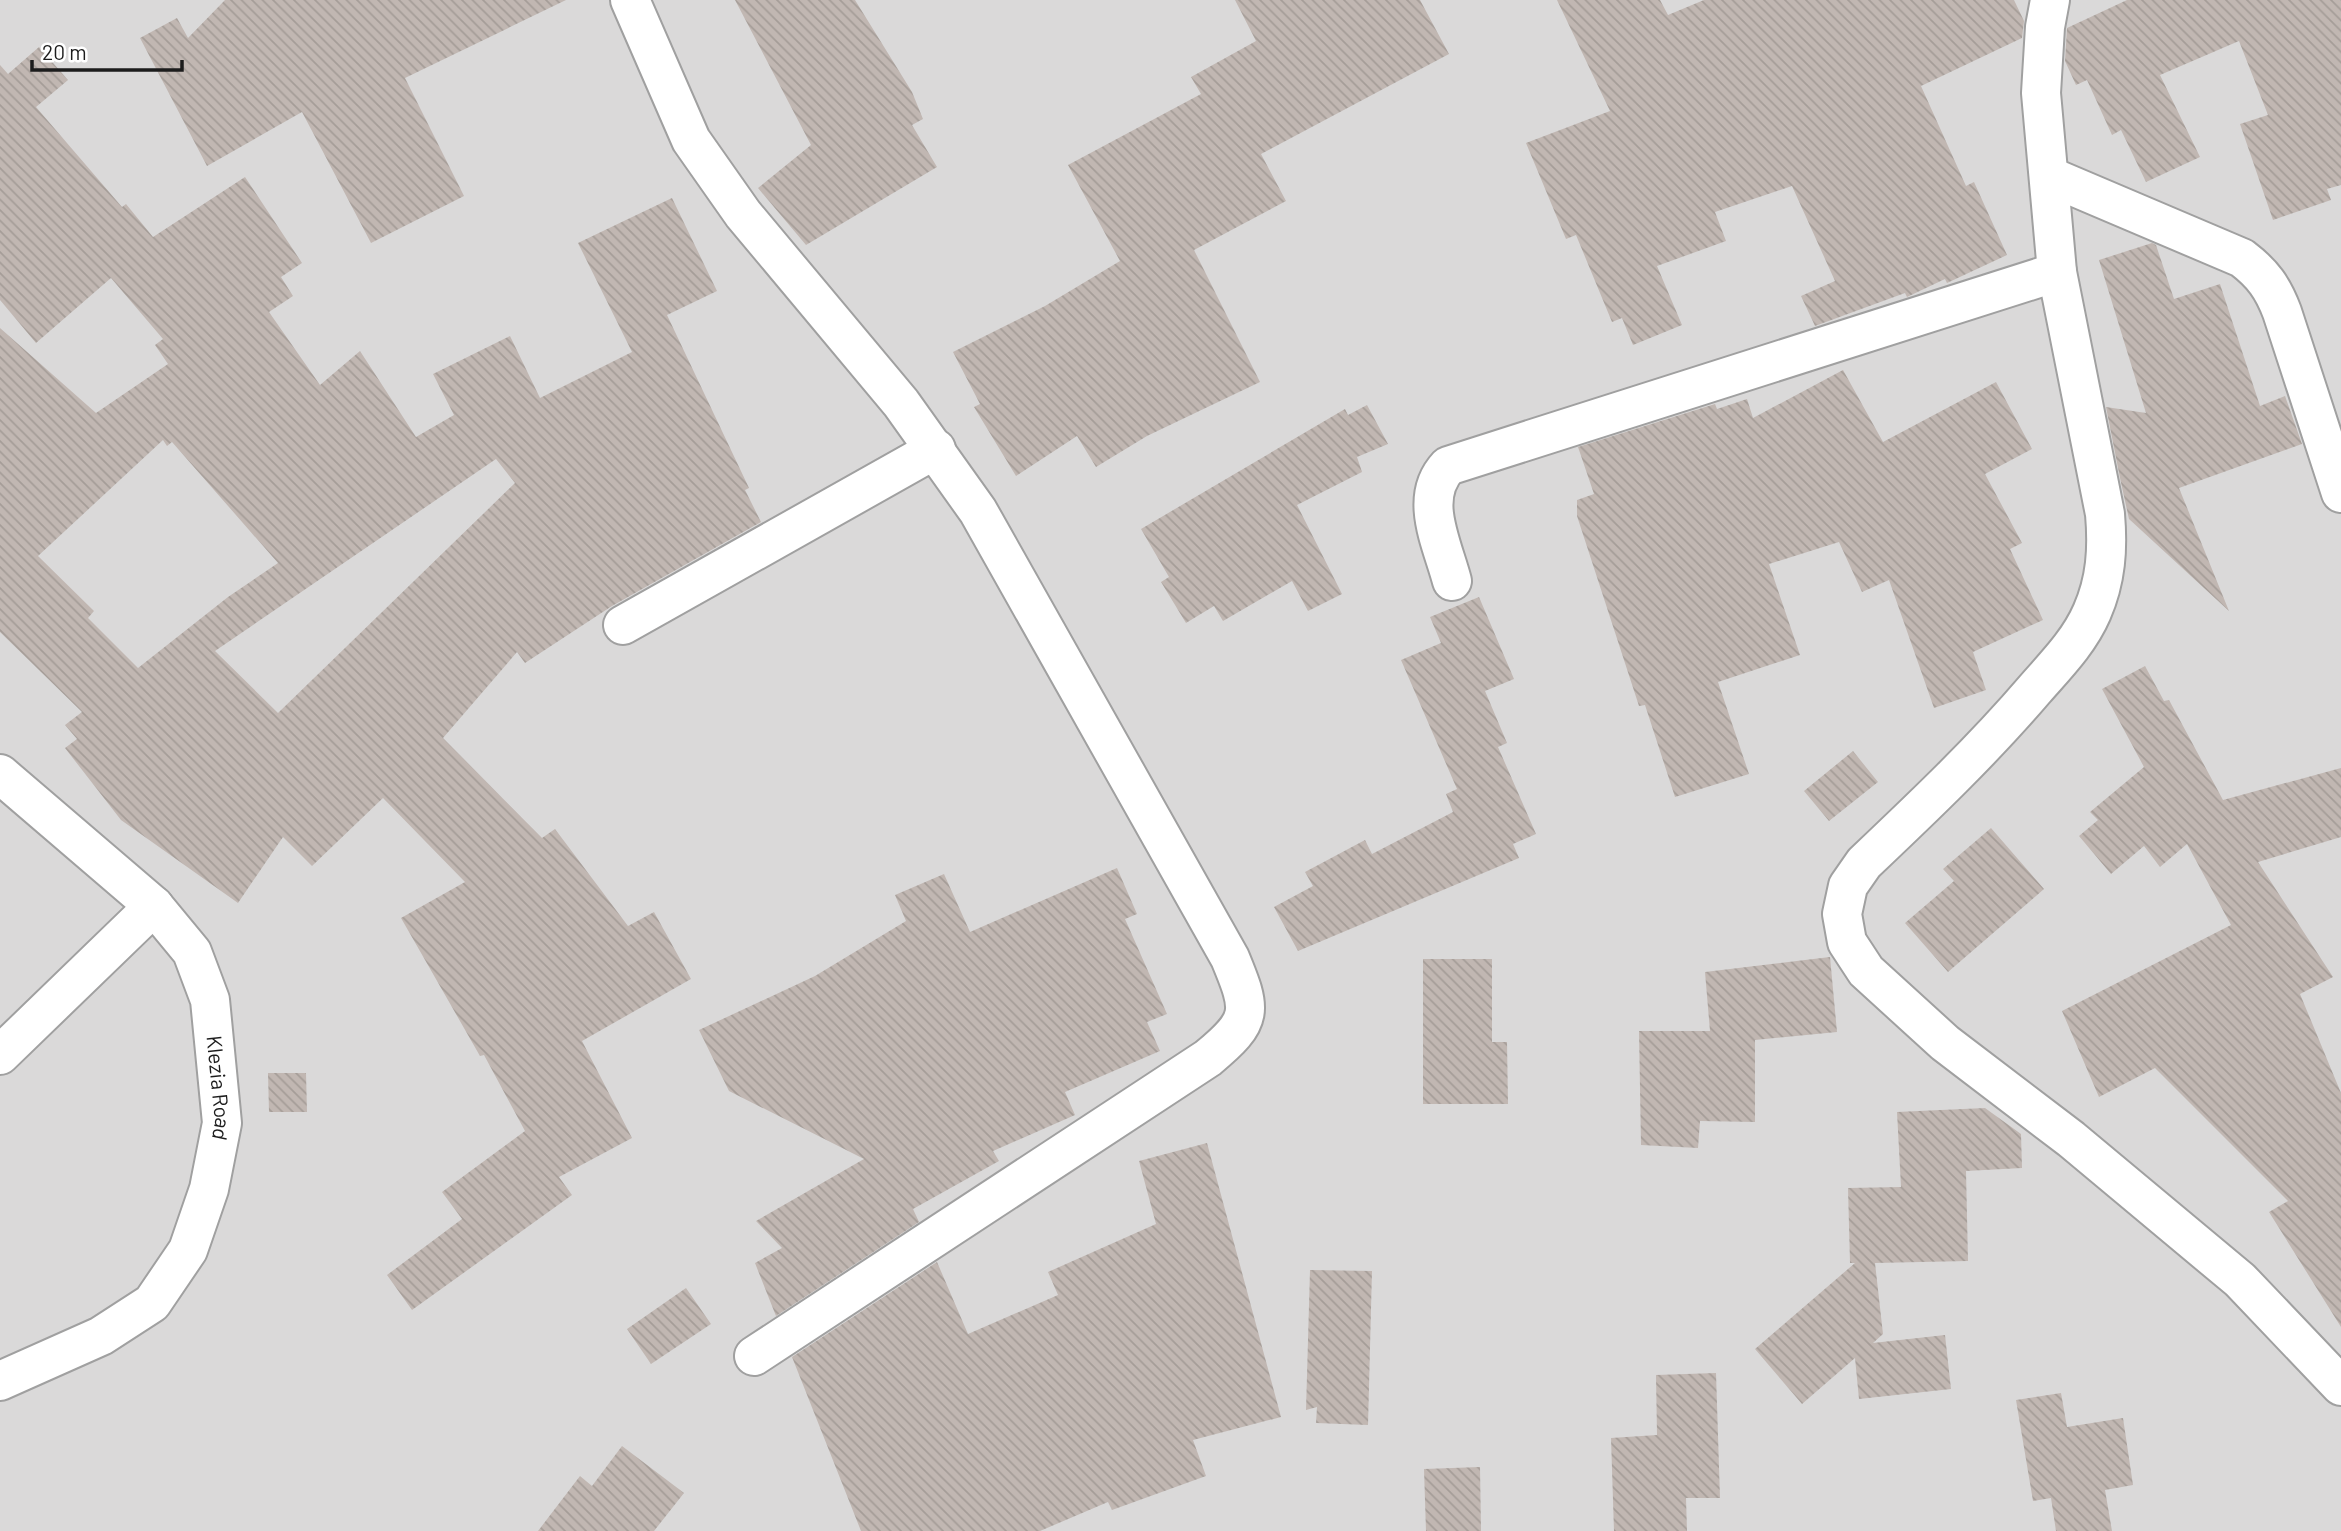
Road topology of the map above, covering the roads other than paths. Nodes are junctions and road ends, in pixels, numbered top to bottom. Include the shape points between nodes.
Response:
1 (630, 0) edge
2 (2050, 0) edge
3 (2049, 176) junction
4 (2057, 272) junction
5 (936, 449) junction
6 (2341, 493) edge
7 (1452, 581) dead end
8 (623, 625) dead end
9 (0, 774) edge
10 (154, 906) junction
11 (0, 1055) edge
12 (754, 1356) dead end
13 (0, 1381) edge
14 (2341, 1386) edge

1 - 5 street via 691,141 743,215
2 - 3 street via 2041,93
3 - 4 street
3 - 6 street via 2242,258 2261,272 2282,312
4 - 7 street via 1448,466 1436,479 1432,494
4 - 14 street via 2105,514 2108,548 2103,578 2074,645 1990,742 1864,863 1848,886 1842,914 1847,942 1866,971 1945,1043 2071,1139 2241,1280
5 - 8 street
5 - 12 street via 978,511 1230,958 1245,995 1245,1016 1235,1036 1208,1058
9 - 10 street, Klezia Road
10 - 11 street
10 - 13 street, Klezia Road via 192,952 210,1000 222,1123 209,1189 188,1251 152,1303 101,1336

